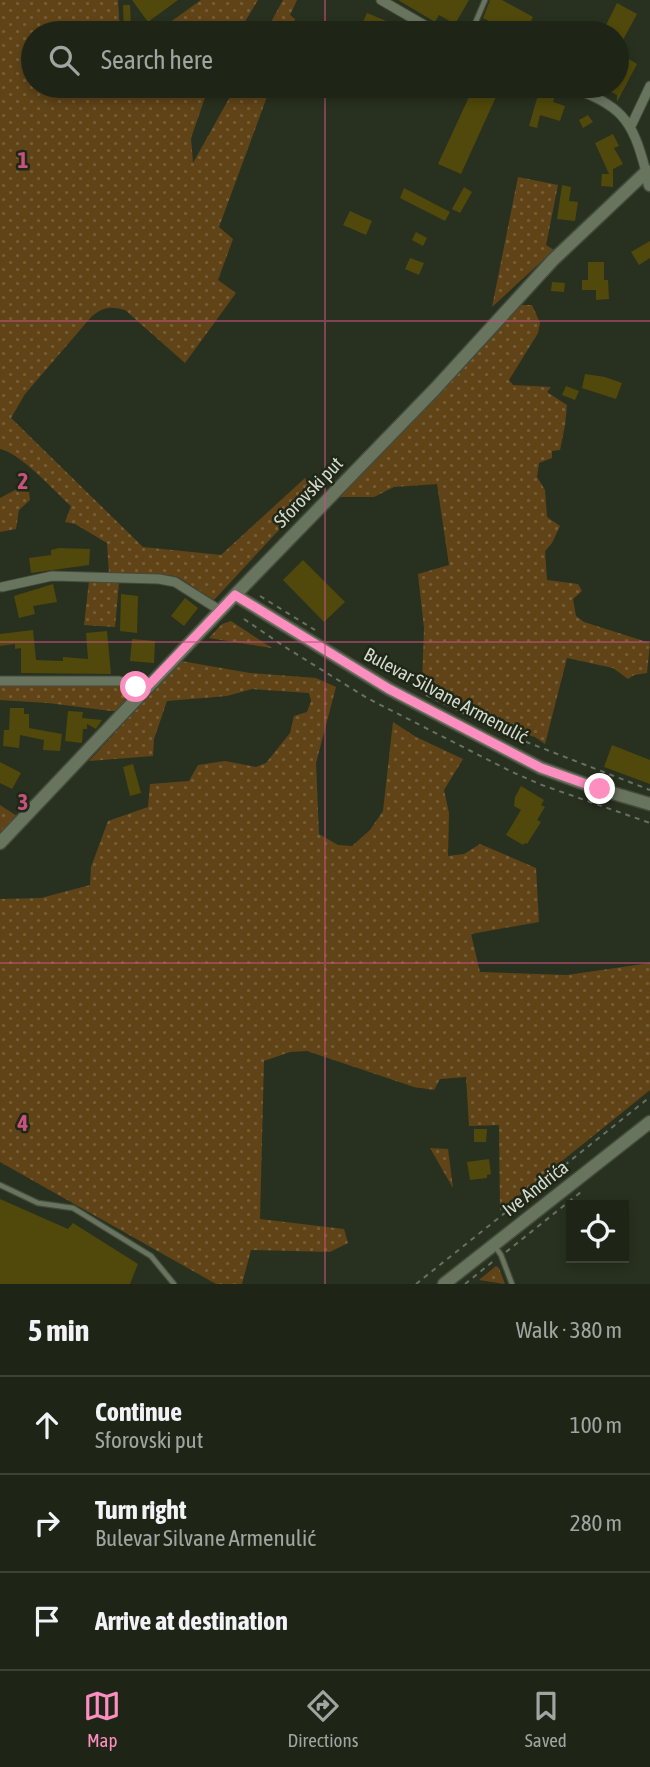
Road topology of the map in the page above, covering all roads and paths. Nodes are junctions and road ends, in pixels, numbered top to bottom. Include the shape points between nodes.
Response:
1 (381, 0) edge
2 (485, 0) edge
3 (417, 21) edge
4 (476, 21) edge
5 (650, 86) edge
6 (598, 98) edge
7 (631, 126) junction
8 (648, 171) edge
9 (650, 185) edge
10 (2, 587) dead end
11 (235, 595) junction
12 (260, 596) dead end
13 (220, 611) junction
14 (244, 619) dead end
15 (316, 630) dead end
16 (0, 681) edge
17 (417, 690) dead end
18 (142, 692) junction
19 (650, 790) edge
20 (650, 804) edge
21 (650, 823) edge
22 (0, 843) edge
23 (650, 1097) edge
24 (650, 1122) edge
25 (0, 1185) edge
26 (586, 1188) dead end
27 (498, 1250) junction
28 (174, 1284) edge
29 (416, 1284) edge
30 (444, 1284) edge
31 (465, 1284) edge
32 (512, 1284) edge

1 - 3 street
2 - 4 lane
5 - 7 street
6 - 7 street
7 - 8 street
8 - 9 street
8 - 11 street, Sforovski put via 553,260
10 - 13 street via 52,576 159,579 175,582
11 - 13 street, Sforovski put
11 - 20 street, Bulevar Silvane Armenulić via 389,689 541,768
12 - 15 path
13 - 18 street, Sforovski put
14 - 21 path via 367,698 498,765
16 - 18 street via 119,681
17 - 19 path via 511,736
18 - 22 street, Sforovski put
23 - 29 path
24 - 27 street, Ive Andrića
25 - 28 lane via 38,1203 74,1208 152,1256
26 - 27 path
27 - 30 street, Ive Andrića
27 - 31 path
27 - 32 lane

